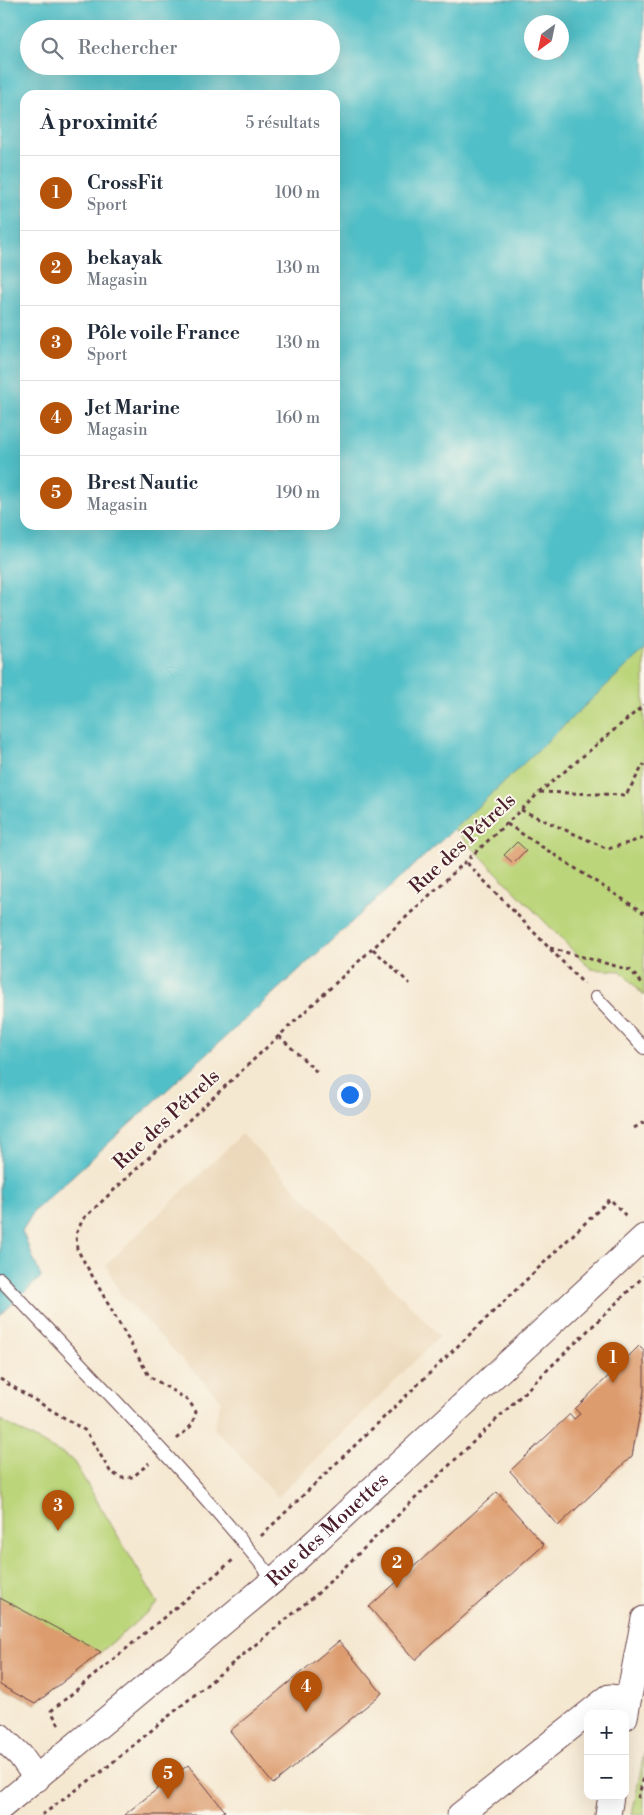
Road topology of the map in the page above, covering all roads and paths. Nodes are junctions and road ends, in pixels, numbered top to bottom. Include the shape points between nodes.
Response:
1 (644, 705) edge
2 (644, 764) edge
3 (540, 792) junction
4 (521, 810) junction
5 (507, 824) junction
6 (644, 838) edge
7 (467, 862) junction
8 (644, 913) edge
9 (549, 948) junction
10 (373, 949) junction
11 (410, 984) dead end
12 (644, 984) edge
13 (596, 996) joint
14 (279, 1036) junction
15 (644, 1048) edge
16 (318, 1073) dead end
17 (644, 1122) edge
18 (634, 1128) dead end
19 (610, 1199) dead end
20 (644, 1237) edge
21 (644, 1276) edge
22 (0, 1279) edge
23 (0, 1379) edge
24 (163, 1451) junction
25 (248, 1548) junction
26 (274, 1580) junction
27 (644, 1619) edge
28 (627, 1708) edge
29 (52, 1731) dead end
30 (0, 1736) edge
31 (37, 1779) junction
32 (611, 1800) edge
33 (0, 1808) edge
34 (42, 1815) edge
35 (460, 1815) edge
36 (608, 1815) edge

1 - 3 path, Rue des Pétrels
2 - 3 path via 626,795
3 - 4 path, Rue des Pétrels
4 - 5 path, Rue des Pétrels
4 - 6 path via 608,850
5 - 7 path, Rue des Pétrels
5 - 8 path
7 - 9 path
7 - 10 path, Rue des Pétrels
9 - 12 path via 630,970
9 - 13 path
10 - 11 path
10 - 14 path, Rue des Pétrels
13 - 15 lane
14 - 16 path
14 - 24 path, Rue des Pétrels via 83,1219 76,1234 77,1248 149,1376 189,1401 196,1412 192,1425
17 - 18 path
19 - 25 path
20 - 26 street, Rue des Mouettes
21 - 34 path via 318,1593 101,1772
22 - 24 lane
23 - 24 path, Rue des Pétrels via 86,1431 110,1471 120,1478 133,1477
24 - 25 lane
25 - 26 lane
25 - 29 path via 51,1711 59,1725
26 - 31 street, Rue des Mouettes
27 - 28 street
28 - 35 street via 609,1697
30 - 31 street via 20,1755
31 - 33 street, Rue des Mouettes
32 - 36 street

